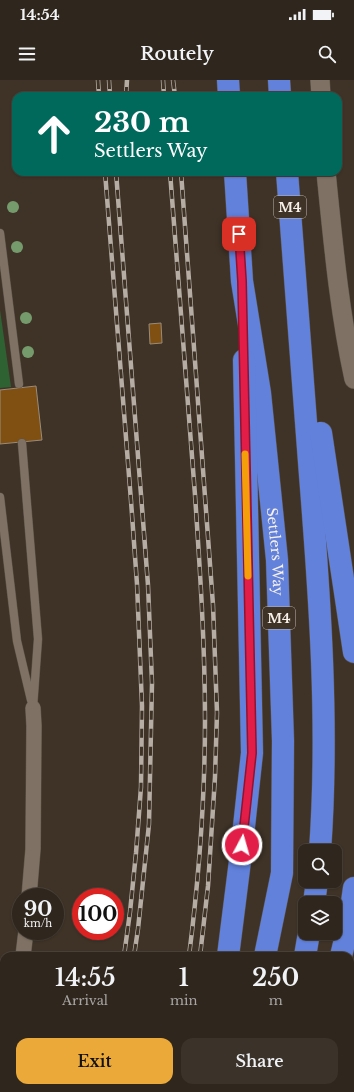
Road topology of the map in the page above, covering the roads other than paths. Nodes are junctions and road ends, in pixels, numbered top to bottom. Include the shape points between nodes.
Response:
1 (228, 80) edge
2 (279, 80) edge
3 (320, 80) edge
4 (229, 92) edge
5 (280, 92) edge
6 (321, 92) edge
7 (235, 176) edge
8 (287, 176) edge
9 (326, 176) edge
10 (0, 233) edge
11 (293, 242) junction
12 (242, 281) junction
13 (348, 320) edge
14 (354, 379) edge
15 (19, 384) dead end
16 (22, 443) dead end
17 (0, 497) edge
18 (354, 652) edge
19 (33, 708) junction
20 (321, 844) edge
21 (30, 888) edge
22 (354, 888) edge
23 (25, 940) edge
24 (308, 940) edge
25 (23, 952) edge
26 (229, 952) edge
27 (266, 952) edge
28 (306, 952) edge
29 (342, 952) edge

1 - 4 highway
2 - 5 highway
3 - 6 street
7 - 12 highway, Settlers Way / M4
8 - 11 highway, M4
9 - 13 street via 337,284
10 - 15 lane
11 - 18 highway
11 - 20 highway, M4 via 319,592 324,712 324,798
12 - 26 highway via 252,753
12 - 27 highway, Settlers Way / M4 via 260,393 277,560 283,742 282,874
13 - 14 street
16 - 19 lane via 38,639
17 - 19 lane via 17,641
19 - 21 street via 34,849
22 - 29 highway
23 - 25 street
24 - 28 highway

